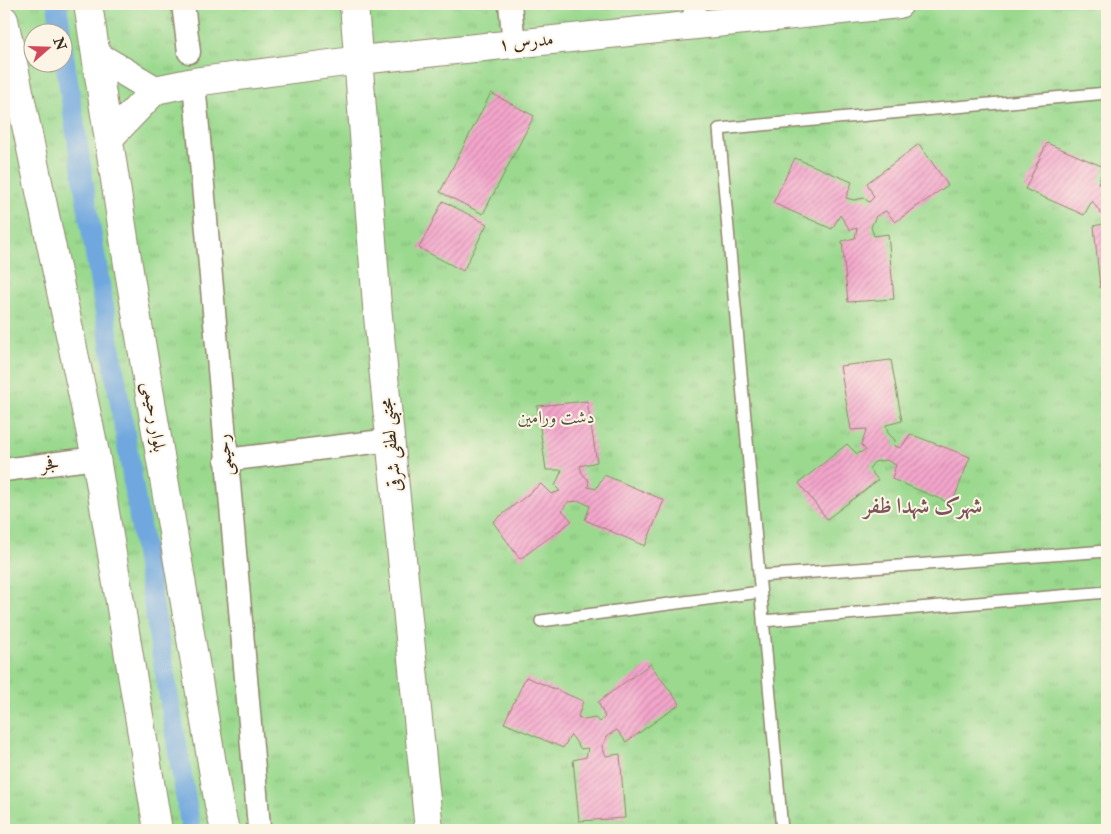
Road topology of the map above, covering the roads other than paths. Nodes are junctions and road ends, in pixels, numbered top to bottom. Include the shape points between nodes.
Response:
1 (88, 4) edge
2 (183, 4) edge
3 (354, 4) edge
4 (510, 4) edge
5 (899, 4) edge
6 (868, 5) edge
7 (695, 14) edge
8 (4, 20) edge
9 (514, 44) junction
10 (189, 52) dead end
11 (96, 55) junction
12 (360, 60) junction
13 (194, 82) junction
14 (155, 90) junction
15 (1107, 93) edge
16 (109, 138) junction
17 (391, 440) junction
18 (96, 458) junction
19 (226, 460) junction
20 (4, 470) edge
21 (1107, 551) edge
22 (759, 576) junction
23 (760, 592) junction
24 (1107, 592) edge
25 (541, 621) dead end
26 (764, 621) junction
27 (259, 827) dead end
28 (158, 830) edge
29 (225, 830) edge
30 (430, 830) edge
31 (782, 830) edge

1 - 11 street, بلوار رحیمی
2 - 10 street
3 - 12 street, مجتبی لطفی شرقی
4 - 9 street
5 - 6 street, مدرس ۱
6 - 7 street, مدرس ۱
7 - 9 street, مدرس ۱
8 - 18 street
9 - 12 street, مدرس ۱
11 - 14 street
11 - 16 street, بلوار رحیمی
12 - 13 street, مدرس ۱
12 - 17 street, مجتبی لطفی شرقی via 377,306
13 - 14 street, مدرس ۱
13 - 19 street, رحیمی
14 - 16 street
15 - 22 lane via 719,129
16 - 29 street, بلوار رحیمی
17 - 19 street
17 - 30 street, مجتبی لطفی شرقی
18 - 20 street, فجر
18 - 28 street
19 - 27 street, رحیمی
21 - 22 lane
22 - 23 lane
23 - 25 lane
23 - 26 lane
24 - 26 lane
26 - 31 lane

